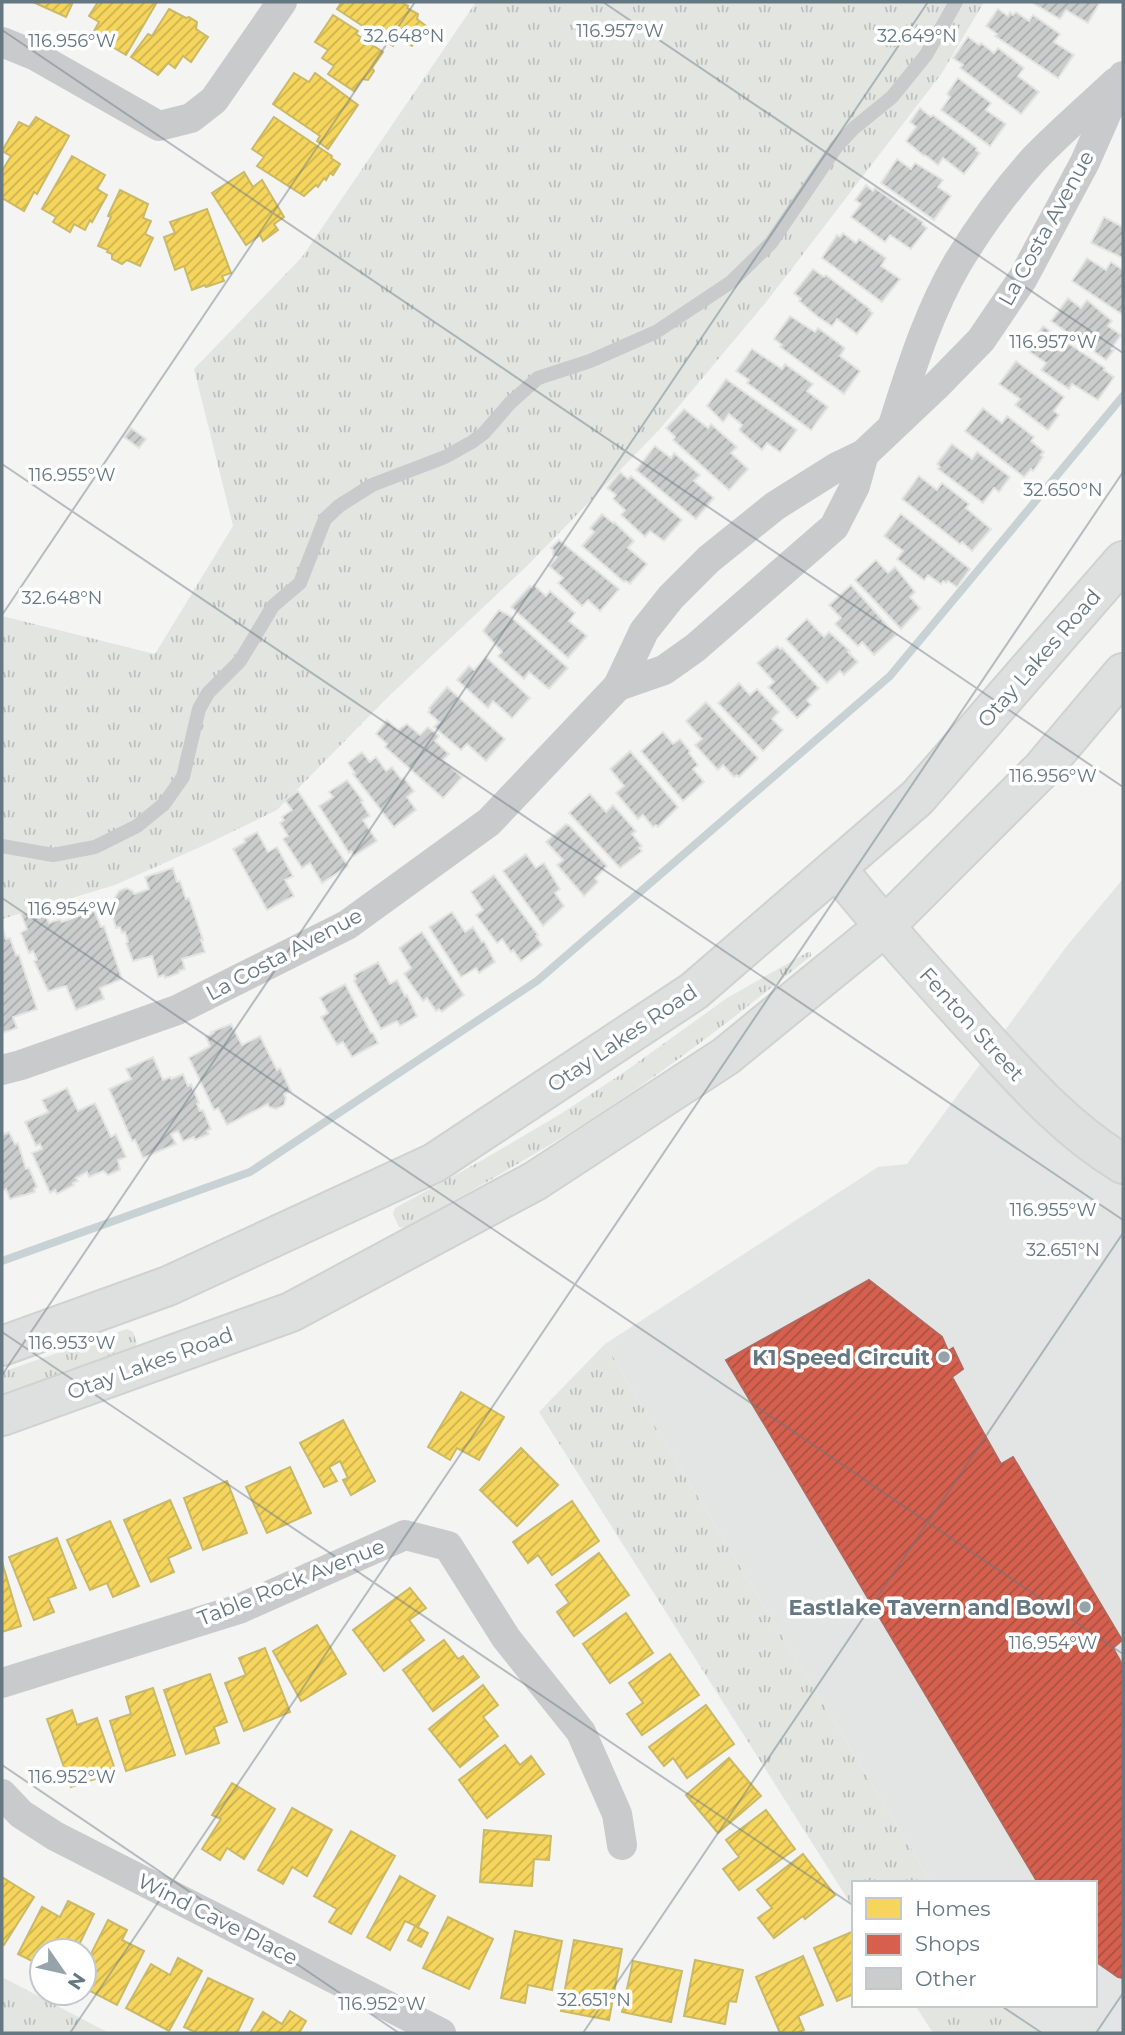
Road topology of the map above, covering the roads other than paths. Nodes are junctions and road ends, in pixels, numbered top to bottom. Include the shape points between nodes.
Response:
1 (282, 2) edge
2 (956, 2) edge
3 (2, 42) edge
4 (1123, 76) edge
5 (892, 429) junction
6 (864, 454) junction
7 (1123, 561) edge
8 (1123, 673) edge
9 (618, 685) junction
10 (2, 846) edge
11 (836, 868) junction
12 (884, 927) junction
13 (2, 1070) edge
14 (1123, 1164) edge
15 (2, 1346) edge
16 (2, 1416) edge
17 (2, 1684) edge
18 (2, 1794) edge
19 (622, 1845) dead end
20 (442, 2033) edge

1 - 3 street via 214,100 191,118 159,125
2 - 10 lane via 917,66 892,97 837,146 771,243 731,282 656,332 538,378 472,442 372,485 325,519 300,583 273,606 240,661 208,692 199,709 183,777 164,804 136,826 95,847 53,855
4 - 5 street, La Costa Avenue via 1086,162 1023,278 981,340
4 - 5 street, La Costa Avenue via 1034,160 980,228 957,264 915,353
5 - 6 street, La Costa Avenue
6 - 9 street, La Costa Avenue via 775,506 709,559 644,631
6 - 9 street, La Costa Avenue via 855,486 834,527 685,655 664,670
7 - 11 main road, Otay Lakes Road via 917,798
8 - 12 main road, Otay Lakes Road via 1042,769
9 - 13 street, La Costa Avenue via 489,821 347,925 177,1010
11 - 12 main road, Fenton Street
11 - 15 main road, Otay Lakes Road via 694,991 434,1163 168,1286
12 - 14 main road, Fenton Street via 1042,1101
12 - 16 main road, Otay Lakes Road via 726,1056 535,1181 291,1312
17 - 19 street, Table Rock Avenue via 239,1609 405,1535 448,1546 506,1638 582,1732 617,1814
18 - 20 street, Wind Cave Place via 46,1831

